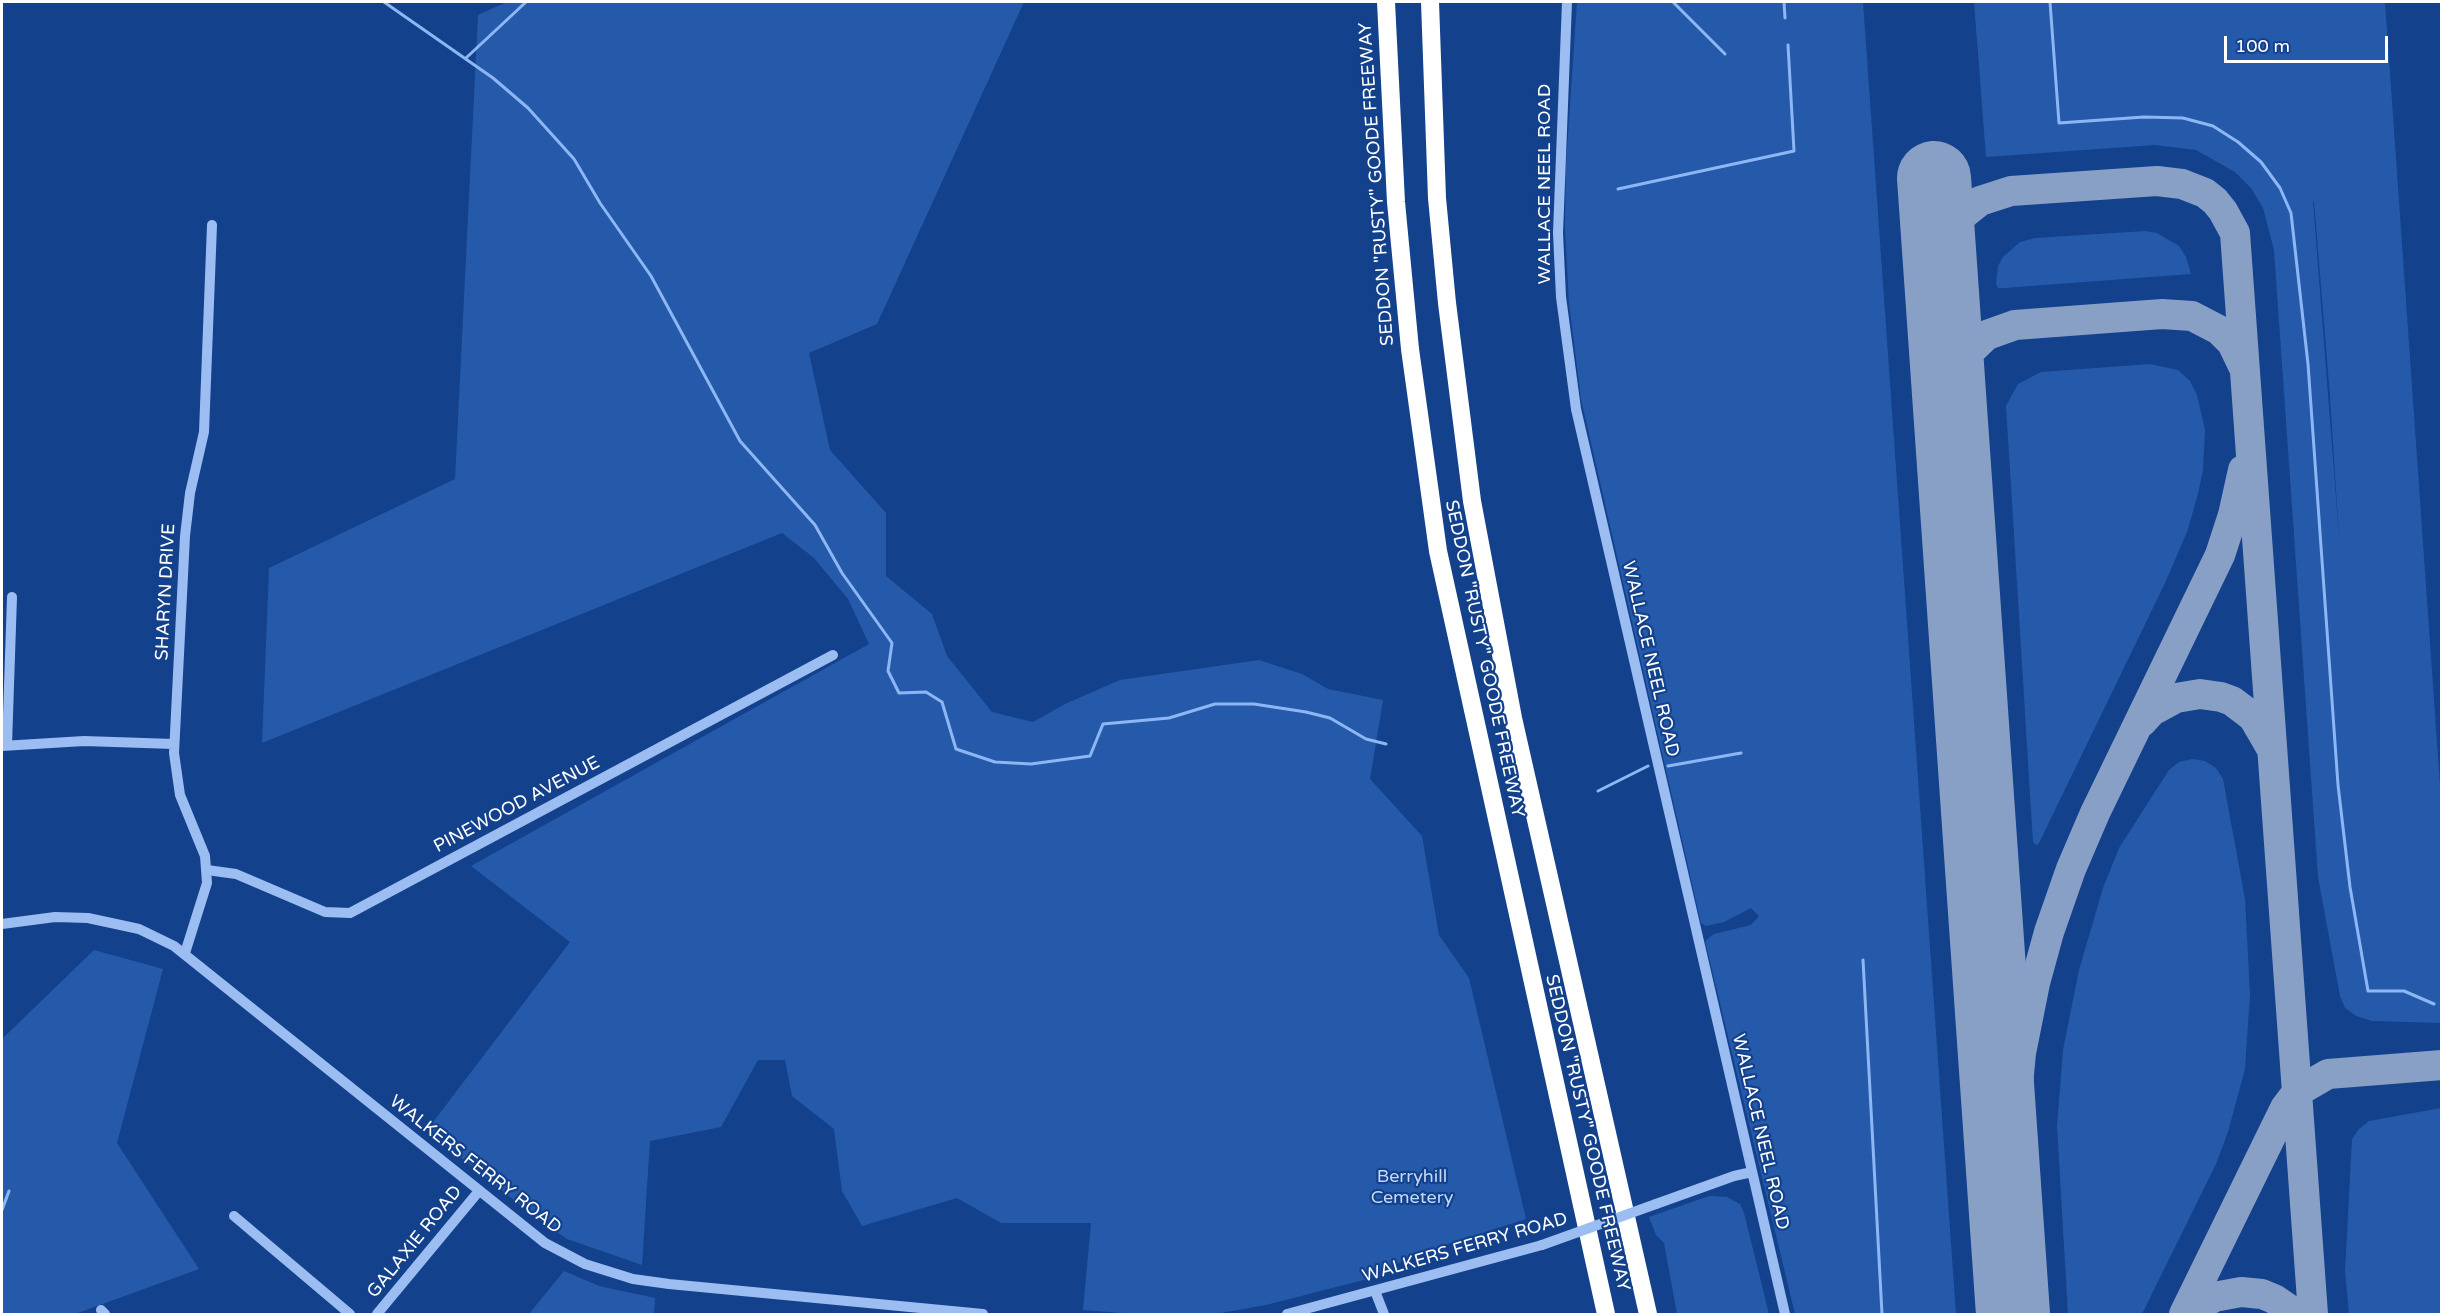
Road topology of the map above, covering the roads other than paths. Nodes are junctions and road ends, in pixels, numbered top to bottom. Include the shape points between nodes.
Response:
1 (1386, 2) edge
2 (1430, 2) edge
3 (1567, 2) edge
4 (212, 225) dead end
5 (12, 597) dead end
6 (833, 655) dead end
7 (174, 744) junction
8 (4, 746) edge
9 (207, 870) junction
10 (2, 924) edge
11 (185, 953) junction
12 (1752, 1172) junction
13 (479, 1191) junction
14 (234, 1216) dead end
15 (1375, 1292) junction
16 (350, 1314) edge
17 (377, 1314) edge
18 (983, 1314) edge
19 (1287, 1314) edge
20 (1383, 1314) edge
21 (1606, 1314) edge
22 (1648, 1314) edge
23 (1785, 1314) edge

1 - 21 highway, SEDDON "RUSTY" GOODE FREEWAY via 1396,202 1410,349 1438,551
2 - 22 highway, SEDDON "RUSTY" GOODE FREEWAY via 1437,198 1472,501 1513,718
3 - 12 street, WALLACE NEEL ROAD via 1558,233 1570,374
4 - 7 street, SHARYN DRIVE via 204,432 185,536
5 - 8 street
6 - 9 street, PINEWOOD AVENUE via 350,913 325,912 236,874
7 - 8 street via 84,741
7 - 9 street, SHARYN DRIVE via 180,795
9 - 11 street, SHARYN DRIVE via 205,890
10 - 11 street, WALKERS FERRY ROAD via 56,917 114,921 154,935
11 - 13 street, WALKERS FERRY ROAD
12 - 15 street, WALKERS FERRY ROAD, bridge via 1542,1245
12 - 23 street, WALLACE NEEL ROAD
13 - 17 street, GALAXIE ROAD
13 - 18 street, WALKERS FERRY ROAD via 555,1248 585,1264 633,1279
14 - 16 street
15 - 19 street, WALKERS FERRY ROAD
15 - 20 street

